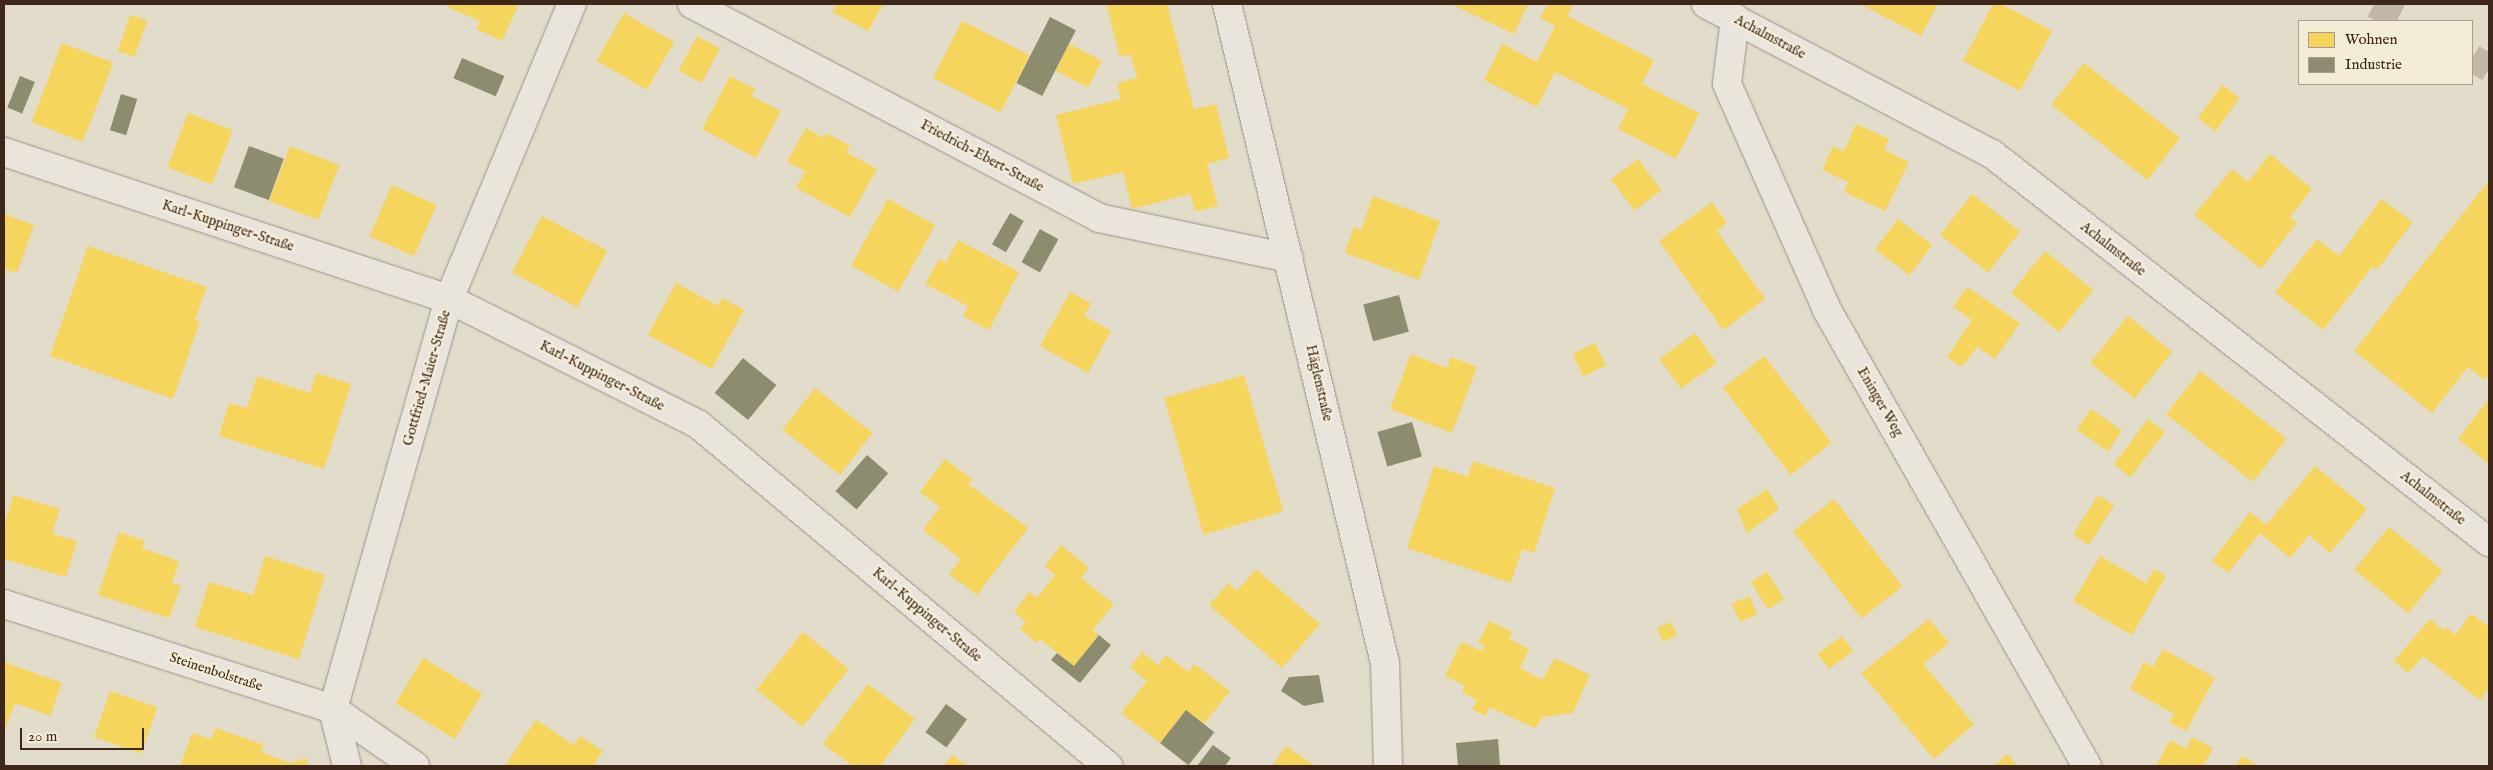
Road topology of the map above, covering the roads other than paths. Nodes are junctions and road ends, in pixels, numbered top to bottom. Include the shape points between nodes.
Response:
1 (572, 4) edge
2 (692, 4) edge
3 (1227, 4) edge
4 (1706, 4) edge
5 (1735, 18) junction
6 (4, 152) edge
7 (1289, 258) junction
8 (449, 299) junction
9 (2489, 542) edge
10 (4, 604) edge
11 (333, 709) junction
12 (347, 766) edge
13 (415, 766) edge
14 (1108, 766) edge
15 (1388, 766) edge
16 (2088, 766) edge

1 - 8 street, Gottfried-Maier-Straße
2 - 7 street, Friedrich-Ebert-Straße via 1099,218
3 - 7 street, Häglenstraße
4 - 5 street, Achalmstraße
5 - 9 street, Achalmstraße via 1992,154
5 - 16 street, Eninger Weg via 1727,84 1827,310
6 - 8 street, Karl-Kuppinger-Straße
7 - 15 street, Häglenstraße via 1385,663
8 - 11 street, Gottfried-Maier-Straße
8 - 14 street, Karl-Kuppinger-Straße via 699,425
10 - 11 street, Steinenbolstraße
11 - 12 street, Gottfried-Maier-Straße
11 - 13 street, Steinenbolstraße

